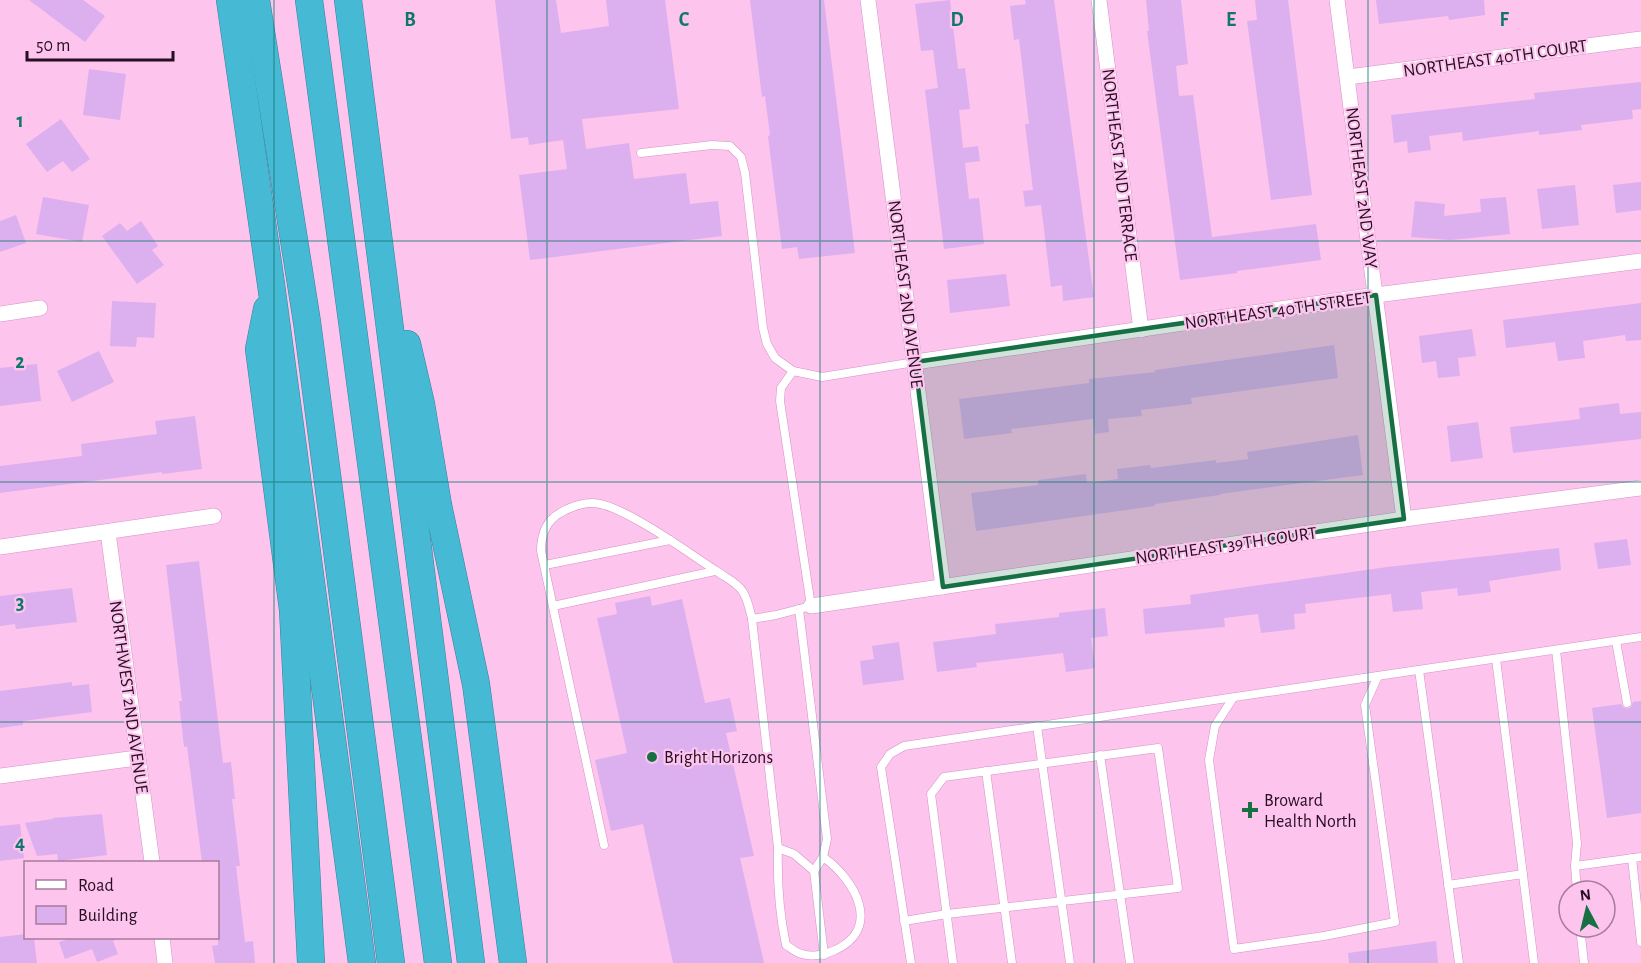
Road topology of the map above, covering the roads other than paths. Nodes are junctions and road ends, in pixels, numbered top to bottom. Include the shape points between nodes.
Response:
1 (230, 0) edge
2 (256, 0) edge
3 (269, 0) edge
4 (309, 0) edge
5 (348, 0) edge
6 (868, 0) edge
7 (1099, 0) edge
8 (1337, 0) edge
9 (1641, 39) edge
10 (1348, 77) junction
11 (641, 153) dead end
12 (372, 193) junction
13 (1641, 261) edge
14 (271, 284) junction
15 (1376, 295) junction
16 (40, 308) dead end
17 (0, 314) edge
18 (307, 322) junction
19 (1141, 330) junction
20 (915, 362) junction
21 (793, 371) junction
22 (1641, 488) edge
23 (214, 516) dead end
24 (1404, 519) junction
25 (108, 532) junction
26 (670, 540) junction
27 (0, 547) edge
28 (544, 565) junction
29 (715, 570) junction
30 (943, 587) junction
31 (553, 606) junction
32 (805, 607) junction
33 (752, 619) junction
34 (1641, 638) edge
35 (1616, 641) junction
36 (1556, 650) junction
37 (1496, 659) junction
38 (1419, 670) junction
39 (1378, 676) junction
40 (1233, 698) junction
41 (1627, 703) dead end
42 (1037, 726) junction
43 (1100, 755) junction
44 (137, 758) junction
45 (1042, 763) junction
46 (986, 771) junction
47 (0, 776) edge
48 (604, 845) dead end
49 (778, 848) junction
50 (823, 857) junction
51 (1637, 858) edge
52 (152, 861) edge
53 (1575, 866) junction
54 (814, 871) junction
55 (1523, 874) junction
56 (1576, 879) edge
57 (1448, 885) junction
58 (1120, 895) junction
59 (1061, 902) junction
60 (1005, 908) junction
61 (947, 914) junction
62 (904, 921) junction
63 (162, 939) edge
64 (1581, 939) edge
65 (1641, 942) edge
66 (824, 955) junction
67 (165, 963) edge
68 (311, 963) edge
69 (362, 963) edge
70 (391, 963) edge
71 (438, 963) edge
72 (471, 963) edge
73 (513, 963) edge
74 (911, 963) edge
75 (953, 963) edge
76 (1012, 963) edge
77 (1070, 963) edge
78 (1130, 963) edge
79 (1459, 963) edge
80 (1534, 963) edge
81 (1584, 963) edge

1 - 14 highway
2 - 18 highway
3 - 18 highway via 299,228
4 - 71 highway
5 - 12 highway
6 - 20 street, NORTHEAST 2ND AVENUE
7 - 19 street, NORTHEAST 2ND TERRACE
8 - 10 street, NORTHEAST 2ND WAY
9 - 10 street, NORTHEAST 40TH COURT
10 - 15 street, NORTHEAST 2ND WAY
11 - 21 lane via 712,145 729,146 741,158 765,336 775,358
12 - 72 highway
12 - 73 highway via 421,404 476,684
13 - 15 street, NORTHEAST 40TH STREET
14 - 68 highway via 259,349 293,610
14 - 69 highway
15 - 19 street, NORTHEAST 40TH STREET
15 - 24 street, NORTHEAST 2ND WAY
16 - 17 street
18 - 70 highway
19 - 20 street, NORTHEAST 40TH STREET
20 - 21 lane via 822,377
20 - 30 street, NORTHEAST 2ND AVENUE
21 - 32 lane via 781,388 780,401
22 - 24 street, NORTHEAST 39TH COURT
23 - 25 street
24 - 30 street, NORTHEAST 39TH COURT
25 - 27 street
25 - 44 street, NORTHWEST 2ND AVENUE
26 - 28 lane
26 - 28 lane via 615,507 591,502 551,518 541,537
26 - 29 lane
28 - 31 lane
29 - 31 lane
29 - 33 lane via 743,592
30 - 32 street, NORTHEAST 39TH COURT
31 - 48 lane
32 - 33 lane
32 - 50 lane via 827,839
33 - 49 lane
34 - 35 lane
35 - 36 lane
35 - 41 lane
36 - 37 lane
36 - 53 lane via 1577,843
37 - 38 lane
37 - 55 lane
38 - 39 lane
38 - 57 lane
39 - 40 lane
39 - 40 lane via 1365,705 1395,922 1234,949 1209,760 1215,726
40 - 42 lane
42 - 45 lane
42 - 62 lane via 904,746 890,754 880,767
43 - 45 lane
43 - 58 lane
43 - 58 lane via 1158,748 1178,888
44 - 47 street
44 - 52 street, NORTHWEST 2ND AVENUE
45 - 46 lane
45 - 59 lane
46 - 60 lane
46 - 61 lane via 944,777 931,794
49 - 54 lane via 794,854
49 - 66 lane via 780,918 786,945 802,954
50 - 54 lane
50 - 66 lane via 848,880 856,892 861,913 857,931 846,946
51 - 53 lane
51 - 65 lane
53 - 56 lane
54 - 66 lane
55 - 57 lane
55 - 80 lane
57 - 79 lane
58 - 59 lane
58 - 78 lane
59 - 60 lane
59 - 77 lane
60 - 61 lane
60 - 76 lane
61 - 62 lane
61 - 75 lane
62 - 74 lane
63 - 67 street
64 - 81 lane

